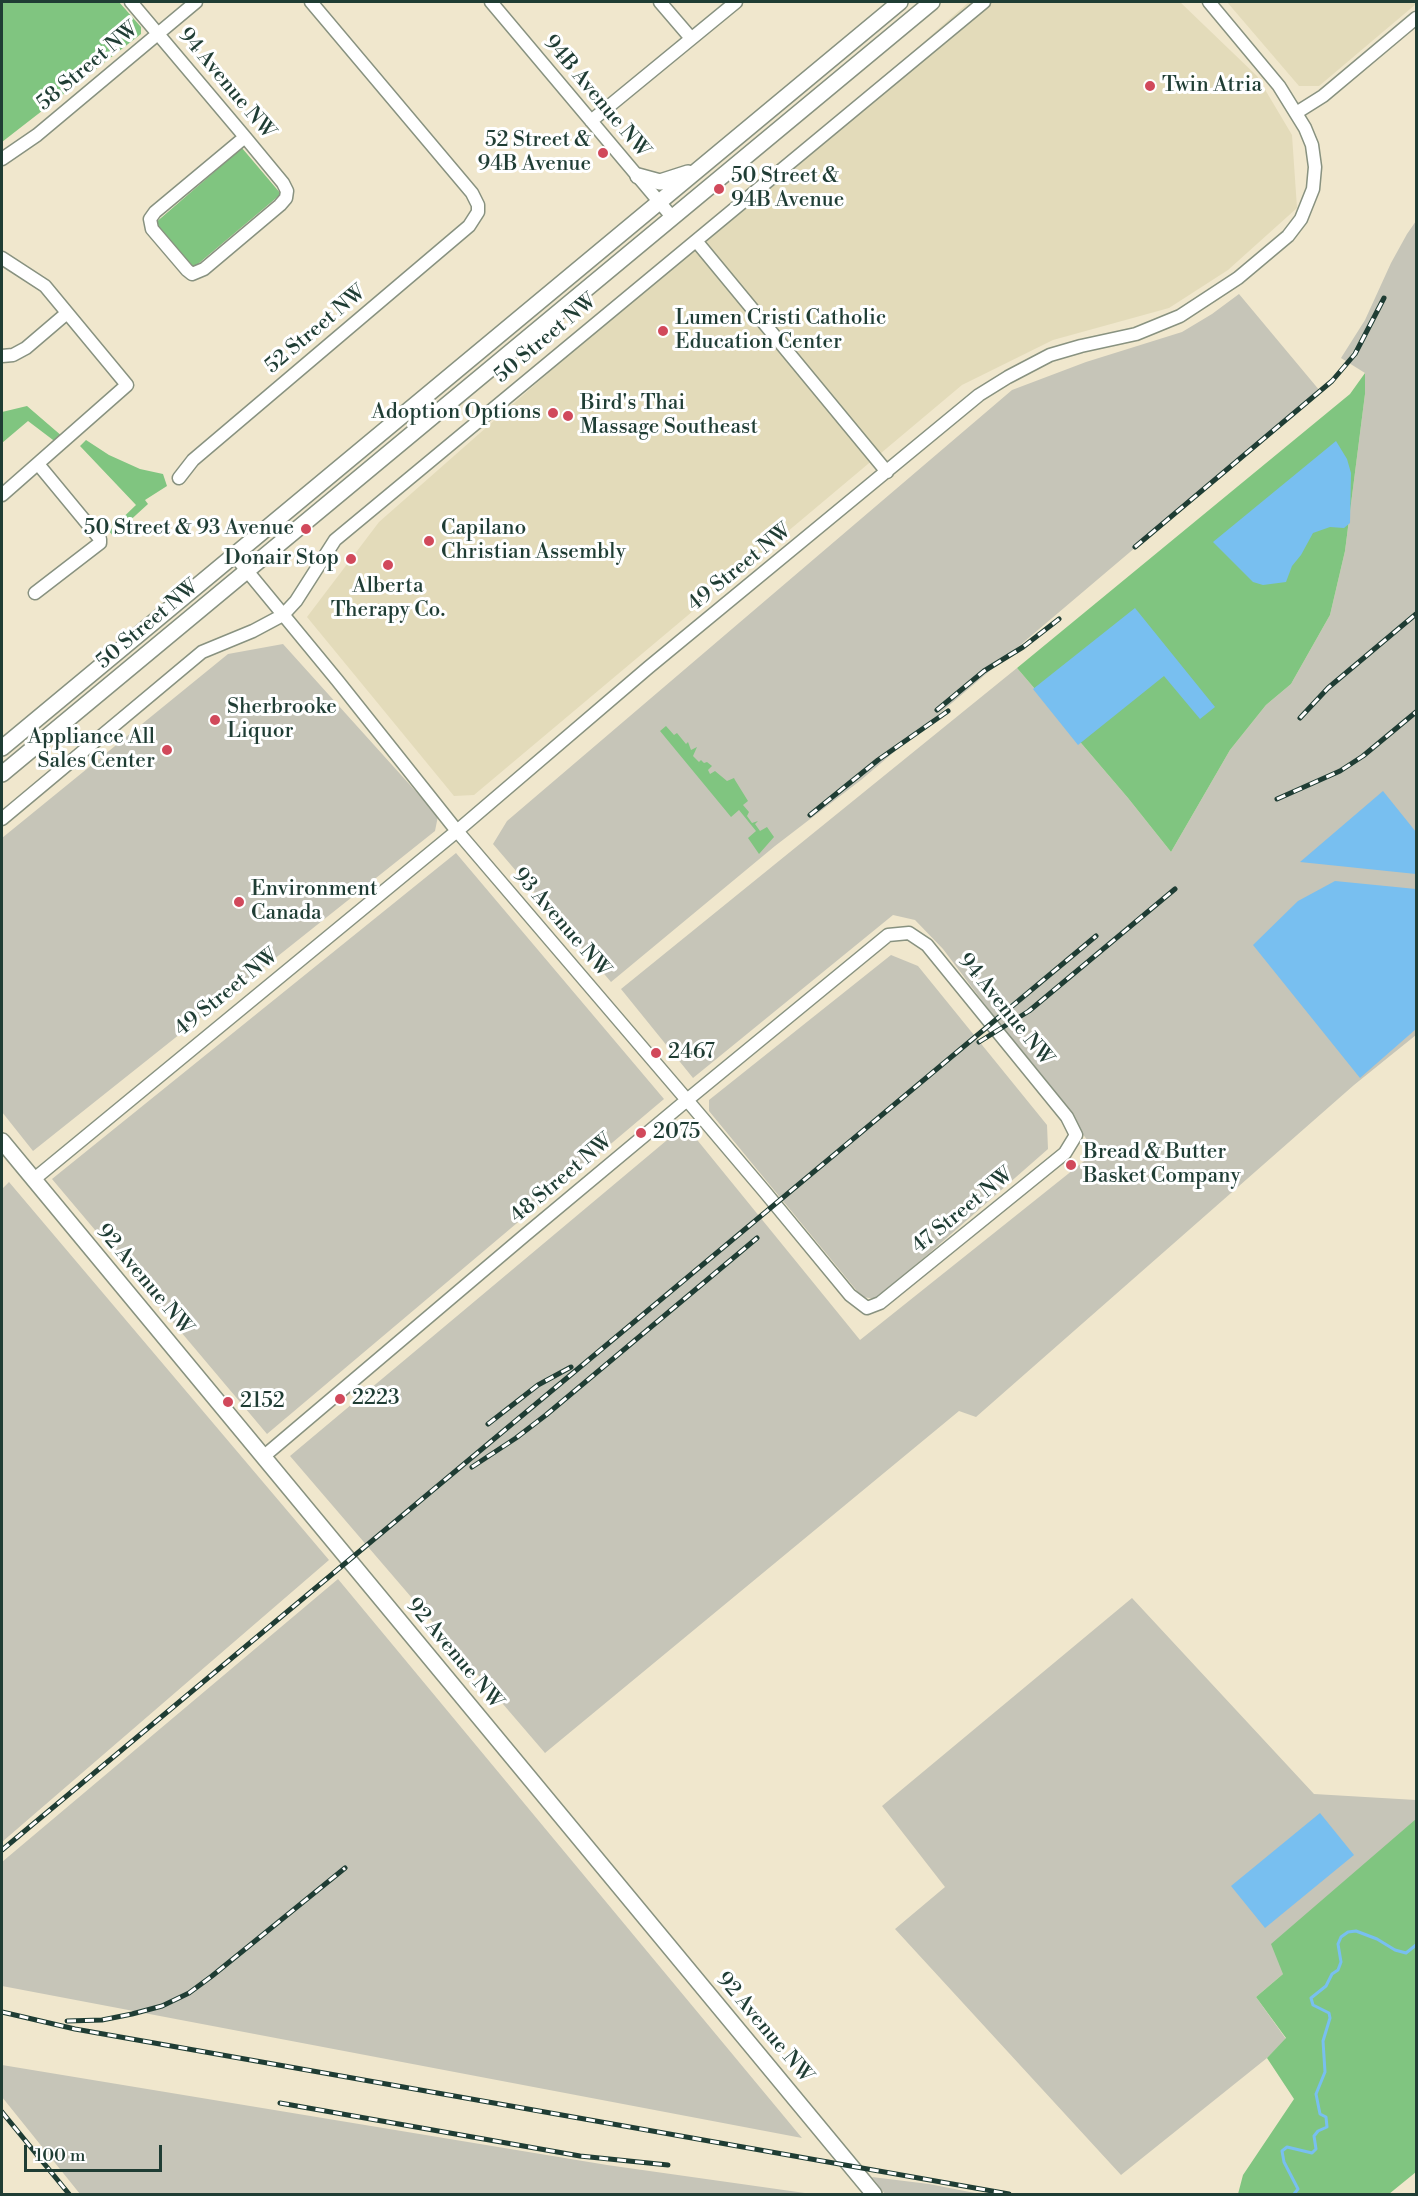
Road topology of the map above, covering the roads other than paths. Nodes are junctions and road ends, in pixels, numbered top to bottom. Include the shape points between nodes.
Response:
1 (131, 2) edge
2 (196, 2) edge
3 (311, 2) edge
4 (491, 2) edge
5 (660, 2) edge
6 (736, 2) edge
7 (893, 2) edge
8 (900, 2) edge
9 (932, 2) edge
10 (984, 2) edge
11 (1209, 2) edge
12 (1416, 18) edge
13 (158, 34) junction
14 (859, 36) junction
15 (690, 38) junction
16 (1296, 113) junction
17 (591, 121) junction
18 (245, 137) junction
19 (2, 159) edge
20 (700, 169) junction
21 (638, 176) junction
22 (660, 202) junction
23 (672, 217) junction
24 (697, 242) junction
25 (2, 258) edge
26 (67, 313) junction
27 (2, 356) edge
28 (38, 464) junction
29 (888, 472) junction
30 (179, 478) dead end
31 (2, 495) edge
32 (234, 555) junction
33 (246, 571) junction
34 (35, 593) dead end
35 (283, 615) junction
36 (2, 748) edge
37 (2, 774) edge
38 (2, 819) edge
39 (457, 831) junction
40 (888, 935) joint
41 (687, 1100) junction
42 (1076, 1135) joint
43 (2, 1141) edge
44 (33, 1180) junction
45 (867, 1308) joint
46 (263, 1457) junction
47 (874, 2194) edge

1 - 13 street, 94 Avenue NW
2 - 13 street, 58 Street NW
3 - 30 street, 52 Street NW via 472,193 478,212 469,226 193,460
4 - 17 street, 94B Avenue NW
5 - 15 street
6 - 15 street
7 - 14 main road
8 - 14 main road, 50 Street NW
9 - 23 main road, 50 Street NW
10 - 24 street, 50 Street NW
11 - 16 street, 49 Street NW via 1274,79
12 - 16 street via 1323,96
13 - 18 street, 94 Avenue NW
13 - 19 street, 58 Street NW via 37,135
14 - 20 main road, 50 Street NW
15 - 17 street
16 - 29 street, 49 Street NW via 1312,145 1315,178 1301,219 1281,243 1238,279 1180,316 1136,334 1050,355 1002,380
17 - 21 street, 94B Avenue NW
18 - 18 street, 94 Avenue NW via 283,183 287,194 280,205 204,269 195,273 186,270 152,229 150,219
20 - 21 main road via 660,182
20 - 22 main road, 50 Street NW
21 - 22 street, 94B Avenue NW
22 - 23 street, 94B Avenue NW
22 - 32 main road, 50 Street NW
23 - 33 main road, 50 Street NW
24 - 29 street
24 - 35 street, 50 Street NW via 335,540
25 - 26 street via 45,286
26 - 27 street via 26,348
26 - 28 street via 127,385
28 - 31 street
28 - 34 street via 100,538 96,546
29 - 39 street, 49 Street NW via 667,652
32 - 33 street, 93 Avenue NW
32 - 36 main road, 50 Street NW
33 - 35 street, 93 Avenue NW
33 - 37 main road, 50 Street NW
35 - 38 street, 50 Street NW via 202,652
35 - 39 street, 93 Avenue NW
39 - 41 street, 93 Avenue NW
39 - 44 street, 49 Street NW
40 - 41 street, 48 Street NW
40 - 42 street, 94 Avenue NW via 909,933 927,945 1067,1117
41 - 45 street, 93 Avenue NW via 850,1295
41 - 46 street, 48 Street NW
42 - 45 street, 47 Street NW via 1065,1153 880,1303
43 - 44 main road, 92 Avenue NW
44 - 46 main road, 92 Avenue NW
46 - 47 main road, 92 Avenue NW

